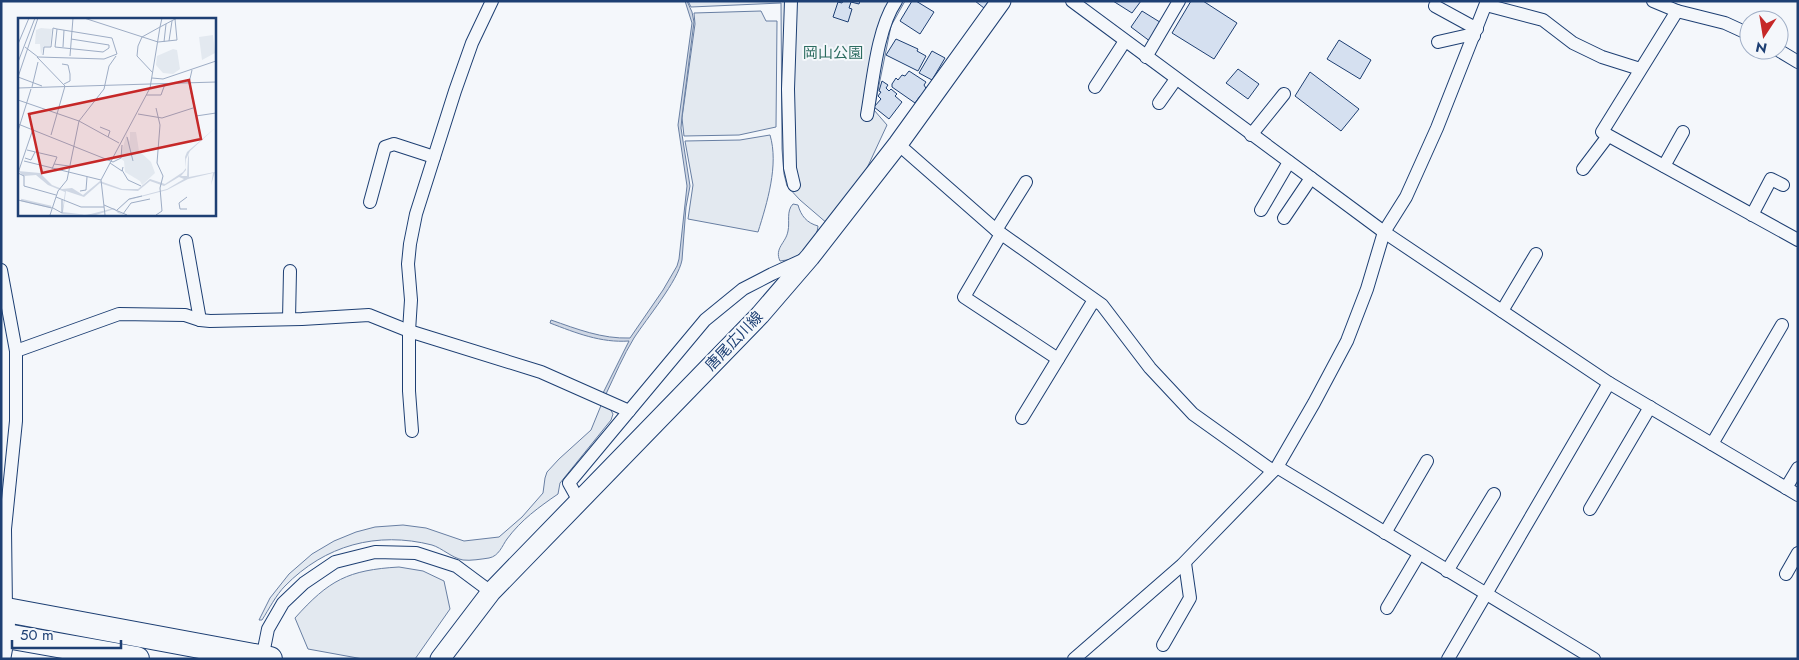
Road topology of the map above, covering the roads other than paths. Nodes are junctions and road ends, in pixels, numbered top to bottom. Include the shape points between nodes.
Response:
1 (492, 1) edge
2 (791, 1) edge
3 (896, 1) edge
4 (1001, 1) edge
5 (1072, 1) edge
6 (1179, 1) edge
7 (1652, 1) edge
8 (1487, 3) edge
9 (1435, 6) dead end
10 (1678, 11) junction
11 (1739, 29) edge
12 (1475, 33) junction
13 (1125, 41) junction
14 (1438, 42) dead end
15 (1146, 57) junction
16 (1640, 69) junction
17 (1176, 79) junction
18 (1095, 87) dead end
19 (1284, 94) dead end
20 (1159, 103) dead end
21 (867, 115) dead end
22 (1683, 132) dead end
23 (1251, 135) junction
24 (1608, 136) junction
25 (898, 144) junction
26 (434, 157) junction
27 (1288, 162) junction
28 (1664, 166) junction
29 (1583, 169) dead end
30 (1311, 178) junction
31 (1026, 182) dead end
32 (794, 185) dead end
33 (1783, 185) dead end
34 (370, 202) dead end
35 (1261, 210) dead end
36 (1752, 215) junction
37 (1284, 218) dead end
38 (998, 232) junction
39 (1384, 232) junction
40 (1798, 240) edge
41 (186, 242) dead end
42 (1536, 254) dead end
43 (810, 257) junction
44 (1, 270) edge
45 (290, 271) dead end
46 (1094, 300) junction
47 (1502, 311) junction
48 (289, 319) junction
49 (200, 320) junction
50 (1782, 325) dead end
51 (409, 331) junction
52 (16, 351) junction
53 (1058, 359) junction
54 (1610, 383) junction
55 (1650, 407) junction
56 (629, 411) junction
57 (1022, 418) dead end
58 (412, 431) dead end
59 (1712, 444) junction
60 (1427, 461) dead end
61 (1798, 468) edge
62 (1275, 469) junction
63 (1786, 488) junction
64 (1494, 494) dead end
65 (1798, 495) edge
66 (579, 501) junction
67 (1590, 509) dead end
68 (1385, 533) junction
69 (1798, 553) edge
70 (1419, 554) junction
71 (1185, 562) junction
72 (1447, 571) junction
73 (1786, 574) dead end
74 (491, 592) junction
75 (1486, 594) junction
76 (1387, 608) dead end
77 (4, 609) edge
78 (2, 642) edge
79 (1163, 644) dead end
80 (265, 658) edge
81 (137, 659) edge
82 (440, 659) edge
83 (1074, 659) edge
84 (1448, 659) edge
85 (1594, 659) edge

1 - 26 street via 472,43
2 - 32 street via 788,99 790,168
3 - 21 street via 888,12
4 - 25 main road, 唐尾広川線
5 - 13 street
6 - 15 street
7 - 10 street
8 - 12 street
8 - 16 street via 1544,20 1573,43 1602,57
9 - 12 street
10 - 11 street
10 - 16 street
12 - 14 street
12 - 39 street via 1406,197
13 - 15 street
13 - 18 street
15 - 17 street
16 - 24 street via 1602,132
17 - 20 street
17 - 23 street
19 - 23 street
22 - 28 street
23 - 27 street
24 - 28 street
24 - 29 street
25 - 38 street
25 - 43 main road, 唐尾広川線
26 - 34 street via 394,144 385,147
26 - 51 street via 410,244
27 - 30 street
27 - 35 street
28 - 36 street
30 - 37 street
30 - 39 street
31 - 38 street
33 - 36 street via 1770,179
36 - 40 street
38 - 46 street
38 - 53 street via 964,297
39 - 47 street
39 - 62 street via 1347,341
41 - 49 street
42 - 47 street
43 - 56 street via 743,289 706,320
43 - 66 main road, 唐尾広川線 via 760,314
44 - 52 street
45 - 48 street
46 - 53 street
46 - 62 street via 1102,305 1150,368 1193,414
47 - 54 street
48 - 49 street
48 - 51 street via 370,315
49 - 52 street via 185,316 119,314
50 - 59 street
51 - 56 street via 541,372
51 - 58 street
52 - 77 street via 16,421 5,529
53 - 57 street
54 - 55 street
54 - 75 street
55 - 59 street
55 - 67 street
56 - 66 street via 569,482
59 - 63 street
60 - 68 street
61 - 63 street
62 - 68 street
62 - 71 street
63 - 65 street
64 - 72 street
66 - 74 main road, 唐尾広川線
68 - 70 street
69 - 73 street
70 - 72 street
70 - 76 street
71 - 79 street via 1190,598
71 - 83 street
72 - 75 street
74 - 80 street via 456,566 416,553 375,552 335,562 304,583 283,603 268,629
74 - 82 main road, 唐尾広川線
75 - 84 street
75 - 85 street
77 - 78 main road
77 - 80 highway
78 - 81 highway

